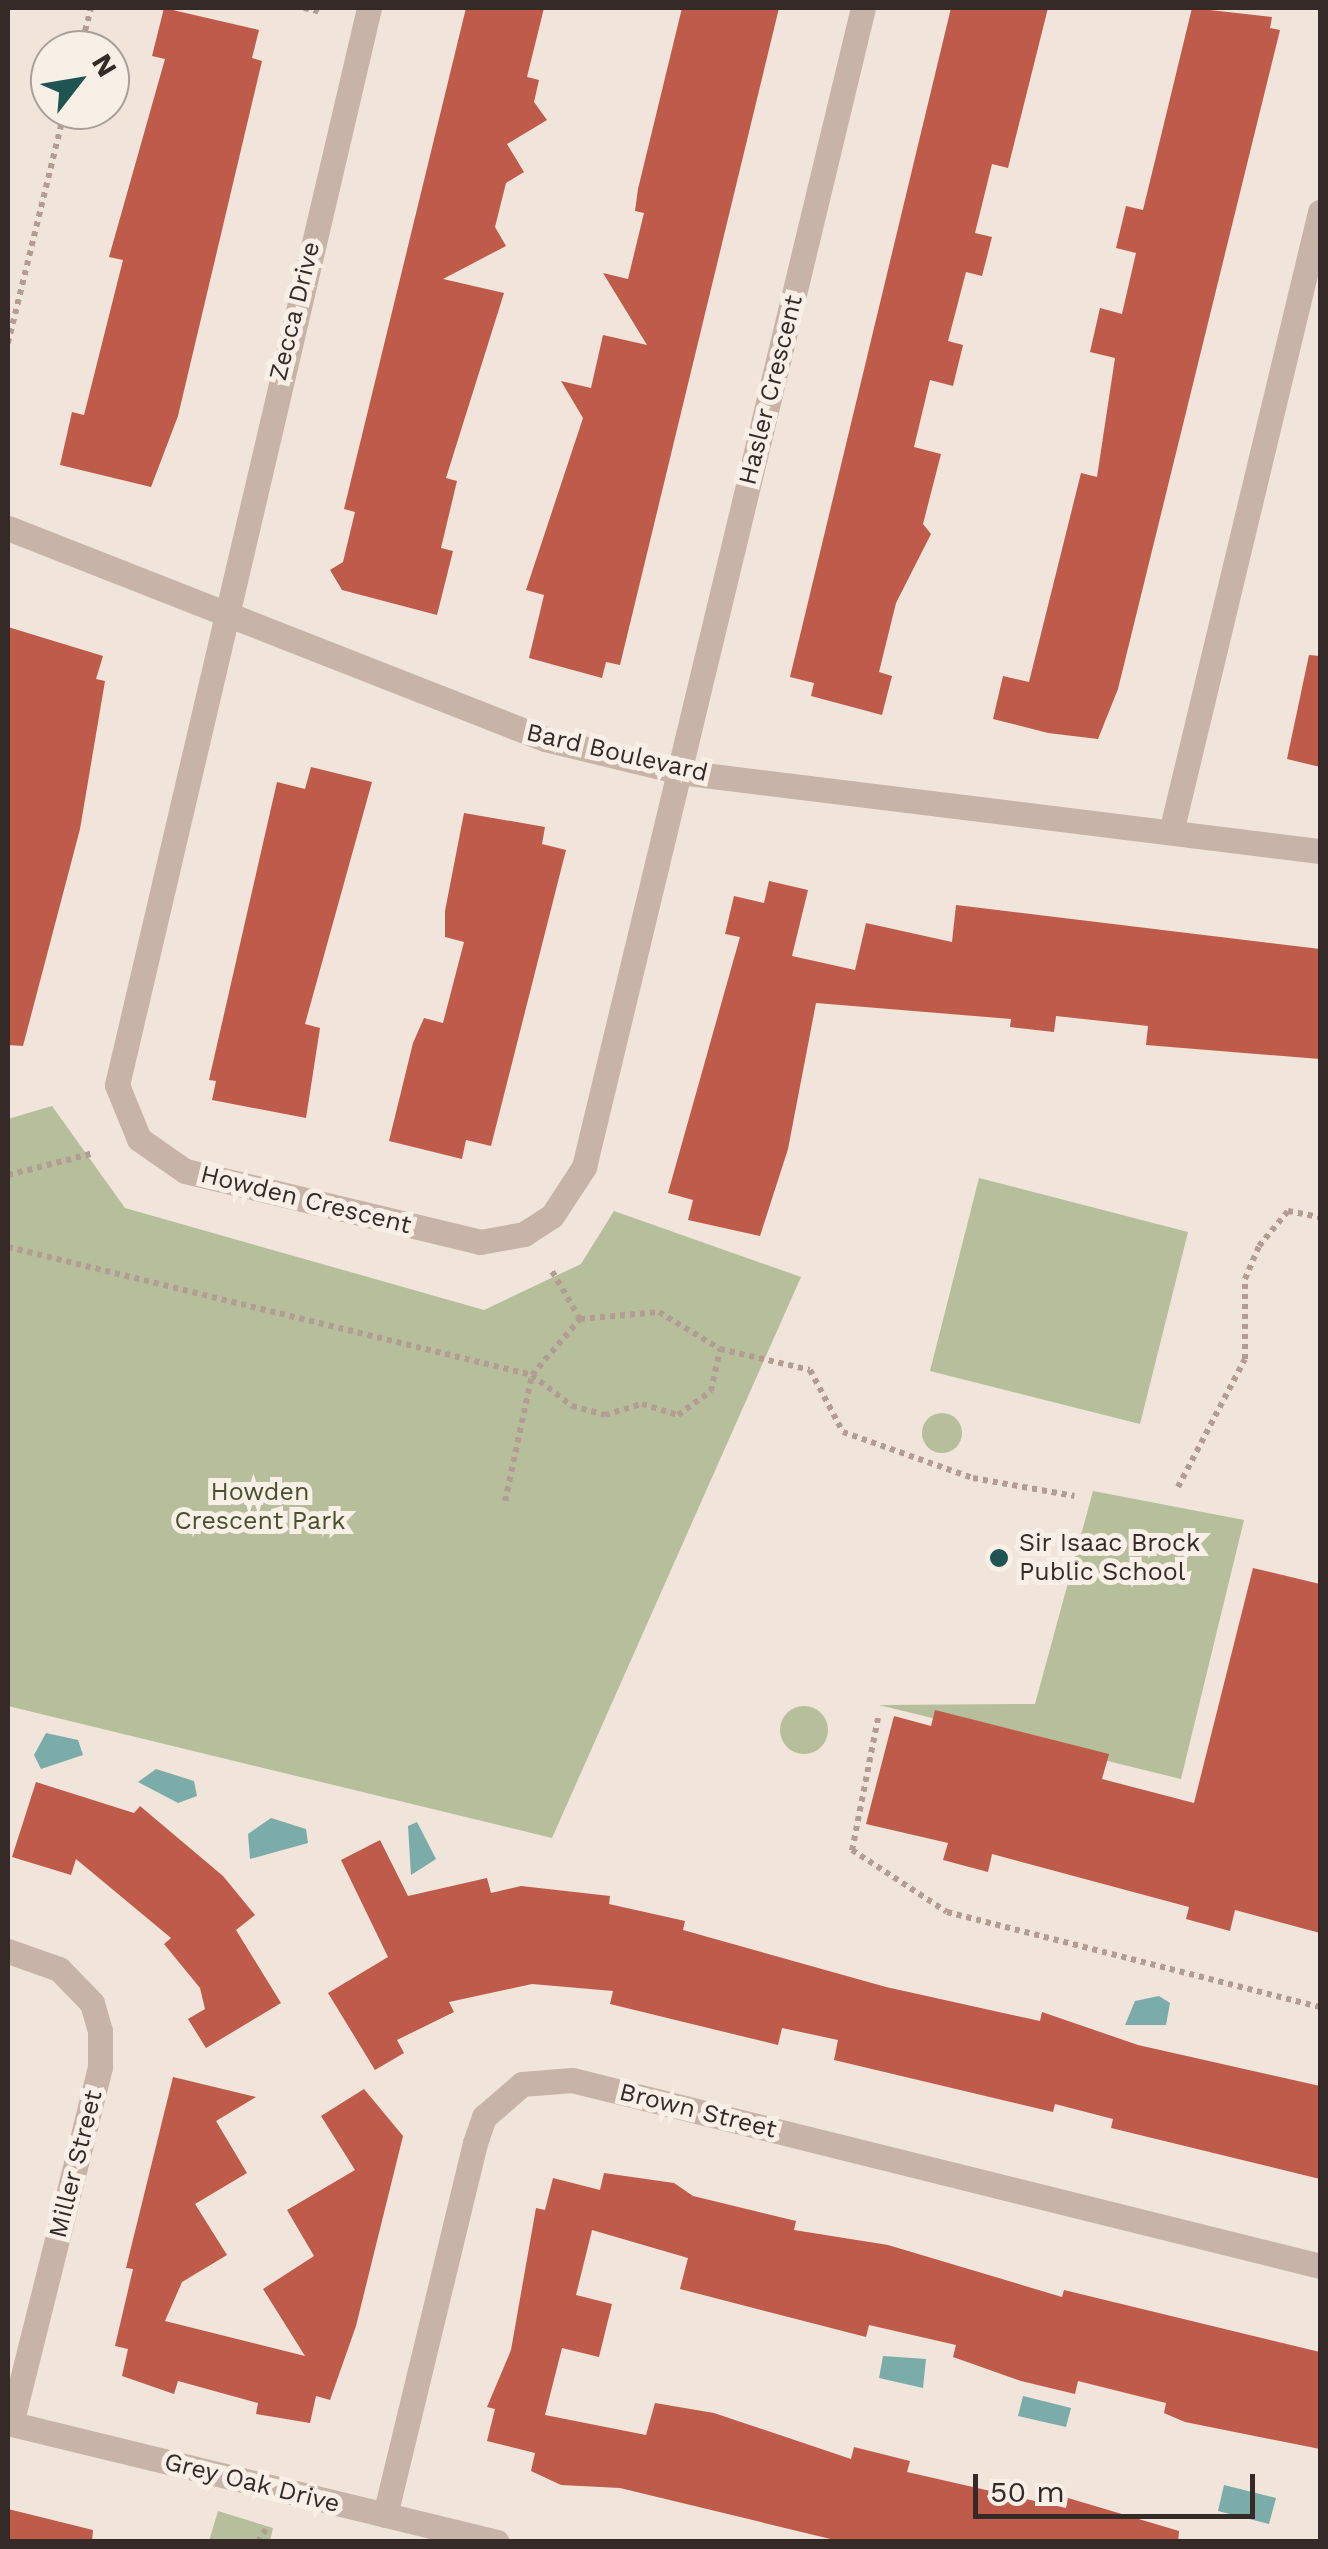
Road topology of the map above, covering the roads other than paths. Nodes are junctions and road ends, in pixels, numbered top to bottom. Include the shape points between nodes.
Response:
1 (369, 8) edge
2 (863, 8) edge
3 (1320, 212) edge
4 (8, 528) edge
5 (222, 614) junction
6 (680, 772) junction
7 (1171, 832) junction
8 (1320, 851) edge
9 (8, 1951) edge
10 (1320, 2266) edge
11 (9, 2423) edge
12 (384, 2515) junction
13 (497, 2542) edge

1 - 5 street, Zecca Drive
2 - 6 street, Hasler Crescent
3 - 7 street
4 - 5 street, Bard Boulevard
5 - 6 street, Bard Boulevard via 463,714
5 - 6 street, Howden Crescent via 118,1052 124,1113 140,1139 185,1171 480,1242 524,1234 552,1216 584,1167
6 - 7 street, Bard Boulevard
7 - 8 street, Bard Boulevard
9 - 11 street, Miller Street via 59,1969 92,2003 100,2031 100,2067
10 - 12 street, Brown Street via 572,2080 522,2084 484,2117 475,2143
11 - 12 street, Grey Oak Drive
12 - 13 street, Grey Oak Drive

